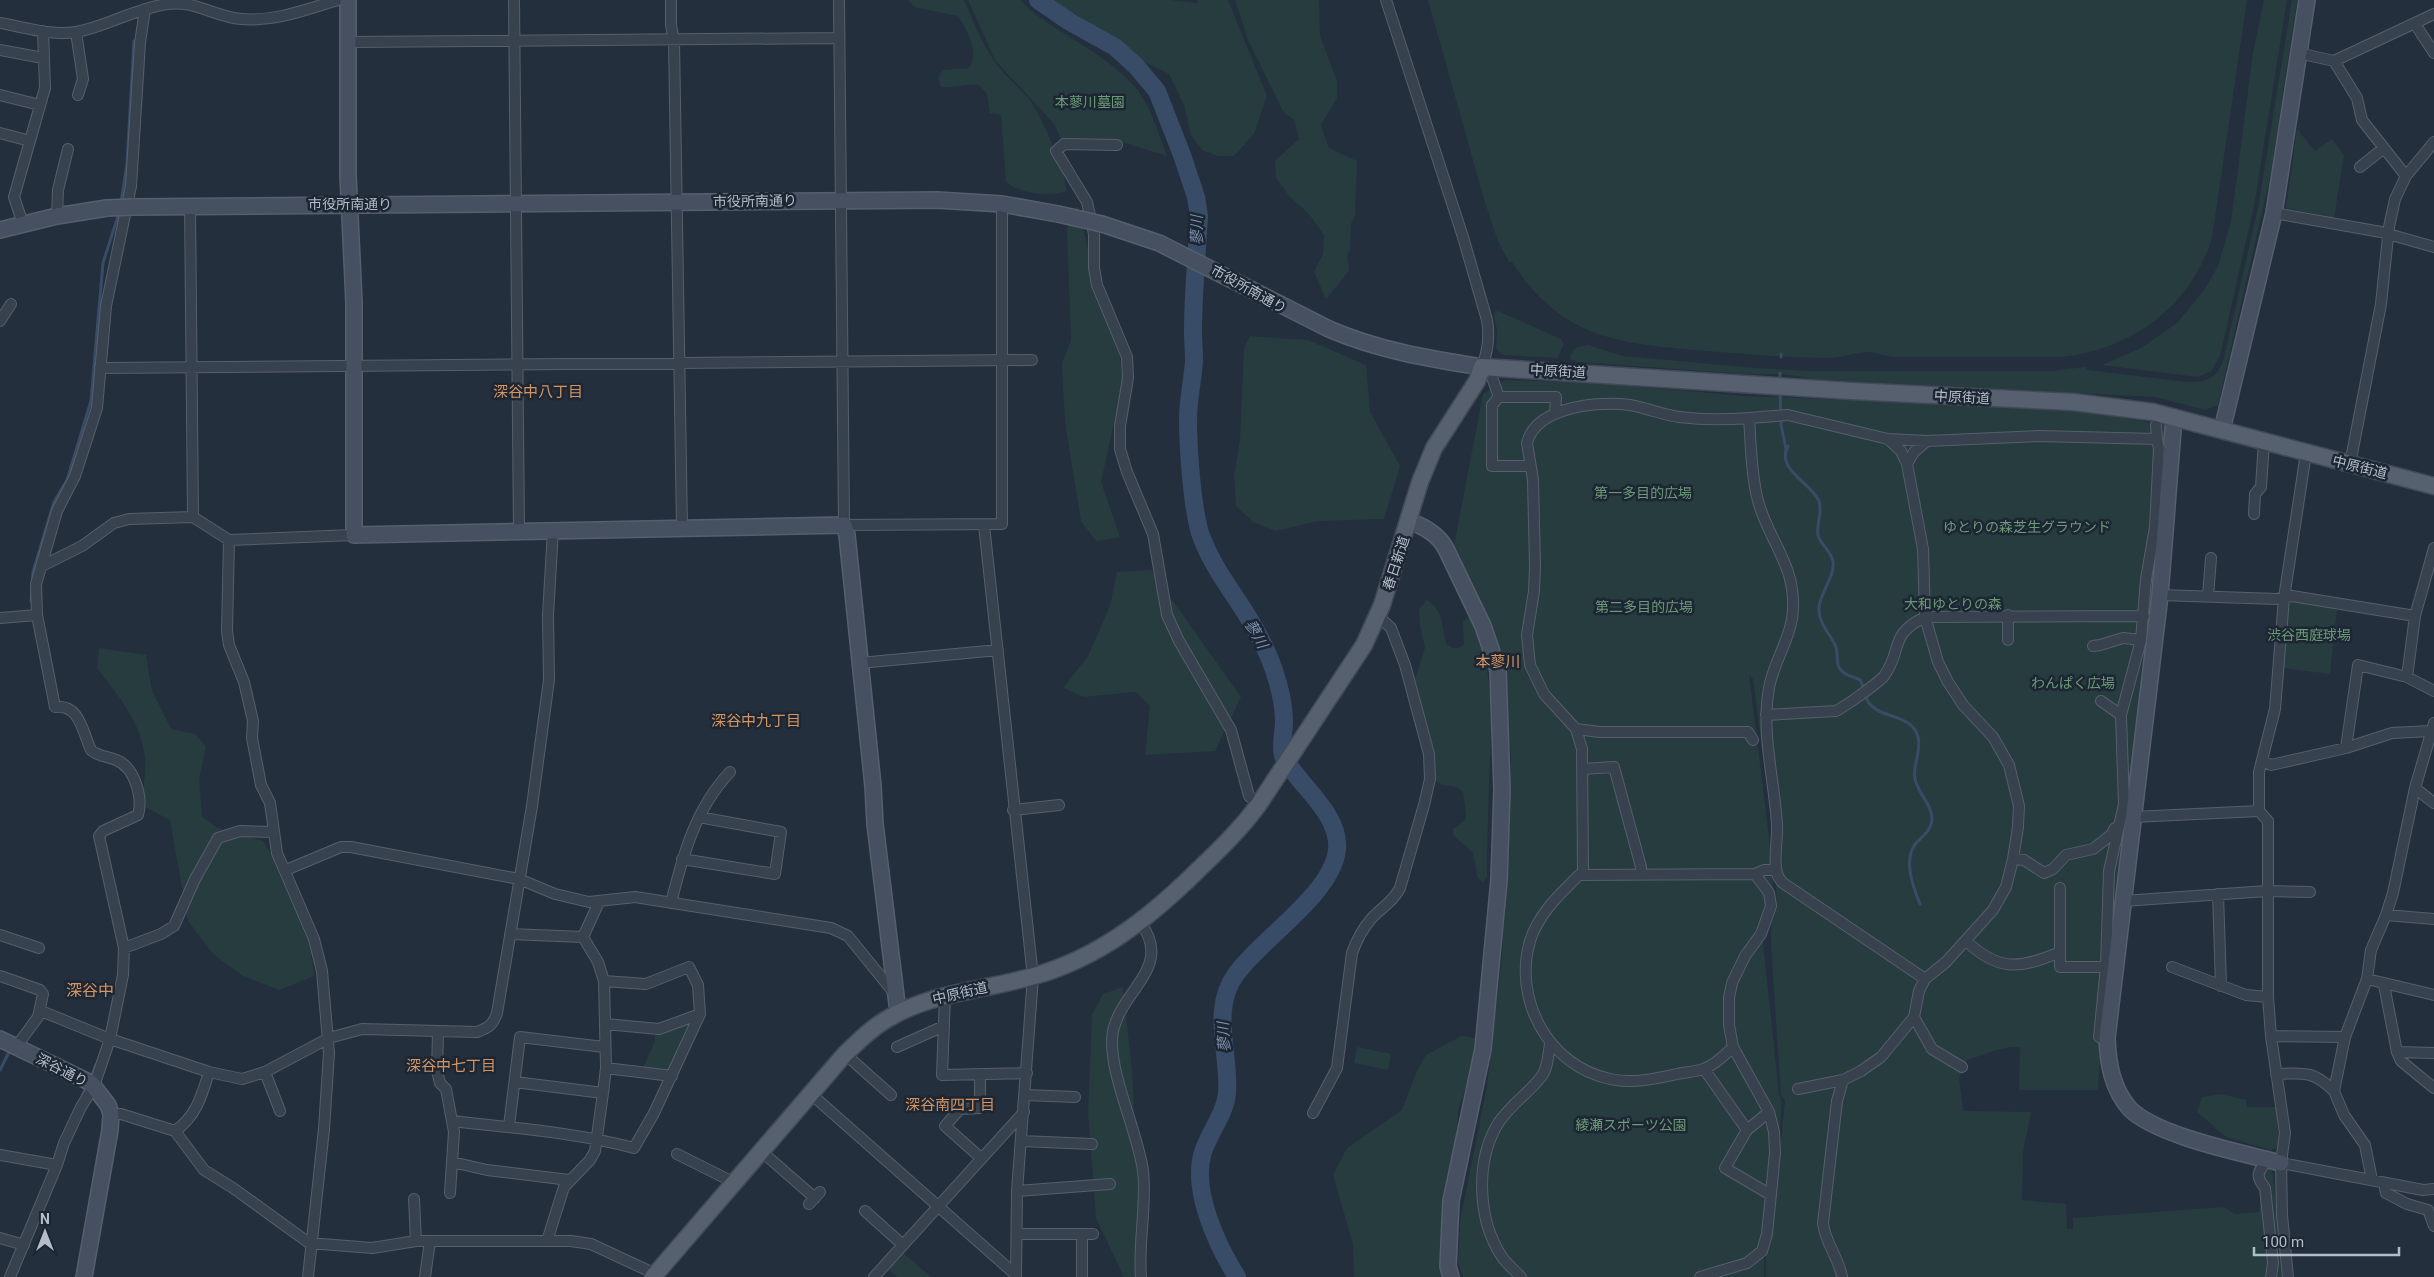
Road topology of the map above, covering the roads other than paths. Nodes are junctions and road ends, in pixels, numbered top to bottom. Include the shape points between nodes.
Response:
1 (338, 0) edge
2 (348, 0) edge
3 (514, 0) edge
4 (671, 0) edge
5 (839, 0) edge
6 (1386, 0) edge
7 (2307, 0) edge
8 (145, 10) junction
9 (2434, 14) edge
10 (0, 23) edge
11 (2415, 24) junction
12 (43, 31) junction
13 (76, 32) junction
14 (839, 38) junction
15 (674, 41) junction
16 (349, 42) junction
17 (515, 42) junction
18 (0, 50) edge
19 (2298, 53) junction
20 (2434, 54) edge
21 (43, 58) junction
22 (2334, 61) junction
23 (0, 95) edge
24 (78, 95) dead end
25 (40, 105) junction
26 (0, 133) edge
27 (30, 141) junction
28 (2434, 142) edge
29 (1117, 145) dead end
30 (2384, 148) junction
31 (68, 149) dead end
32 (2360, 167) dead end
33 (2406, 176) junction
34 (840, 200) junction
35 (515, 202) junction
36 (676, 202) junction
37 (350, 204) junction
38 (1002, 204) junction
39 (190, 205) junction
40 (2274, 213) junction
41 (57, 216) junction
42 (23, 224) junction
43 (0, 230) edge
44 (2388, 234) junction
45 (2434, 247) edge
46 (11, 304) dead end
47 (0, 321) edge
48 (1003, 360) junction
49 (1032, 360) dead end
50 (842, 361) junction
51 (679, 363) junction
52 (517, 365) junction
53 (355, 366) junction
54 (191, 367) junction
55 (1482, 367) junction
56 (100, 368) junction
57 (1493, 380) dead end
58 (1499, 397) junction
59 (1556, 414) junction
60 (2174, 417) junction
61 (1749, 418) junction
62 (2156, 425) dead end
63 (2222, 430) junction
64 (1888, 439) junction
65 (2158, 439) junction
66 (1926, 441) junction
67 (2264, 442) junction
68 (2306, 453) junction
69 (1907, 464) junction
70 (2350, 464) junction
71 (1530, 466) junction
72 (2434, 486) edge
73 (2254, 514) dead end
74 (193, 517) junction
75 (1409, 522) junction
76 (984, 524) junction
77 (844, 526) junction
78 (682, 527) junction
79 (554, 530) junction
80 (519, 531) junction
81 (354, 535) junction
82 (229, 540) junction
83 (2434, 548) edge
84 (2211, 558) dead end
85 (42, 566) junction
86 (2160, 595) junction
87 (2208, 596) junction
88 (2284, 598) junction
89 (37, 615) junction
90 (2008, 615) junction
91 (1378, 616) junction
92 (2144, 616) junction
93 (2415, 616) junction
94 (0, 618) edge
95 (1925, 618) junction
96 (2008, 640) dead end
97 (2142, 640) junction
98 (2093, 646) dead end
99 (998, 650) junction
100 (860, 662) junction
101 (2407, 677) junction
102 (2434, 691) edge
103 (2102, 701) dead end
104 (2121, 714) junction
105 (1766, 715) junction
106 (2432, 727) edge
107 (1576, 729) junction
108 (1753, 740) dead end
109 (2346, 748) junction
110 (1294, 751) joint
111 (2263, 761) junction
112 (1582, 769) junction
113 (730, 772) dead end
114 (2415, 788) junction
115 (2434, 803) edge
116 (1259, 804) junction
117 (1059, 805) dead end
118 (1013, 810) junction
119 (2259, 811) junction
120 (699, 817) junction
121 (2126, 818) junction
122 (273, 832) junction
123 (682, 859) junction
124 (2013, 859) junction
125 (286, 870) junction
126 (1776, 870) junction
127 (1755, 874) junction
128 (1583, 875) junction
129 (1641, 875) junction
130 (519, 880) junction
131 (1560, 883) dead end
132 (1571, 883) junction
133 (2060, 888) dead end
134 (2267, 891) junction
135 (2310, 892) dead end
136 (2218, 894) junction
137 (2123, 901) junction
138 (599, 902) junction
139 (671, 903) junction
140 (2386, 915) junction
141 (2434, 919) edge
142 (1140, 922) junction
143 (510, 934) junction
144 (0, 936) edge
145 (583, 937) junction
146 (1966, 941) junction
147 (40, 948) dead end
148 (124, 948) junction
149 (2060, 952) junction
150 (2106, 967) junction
151 (2172, 967) dead end
152 (0, 976) edge
153 (1033, 977) junction
154 (1925, 979) junction
155 (2367, 979) junction
156 (604, 981) junction
157 (2384, 985) junction
158 (2221, 986) junction
159 (895, 994) junction
160 (2434, 995) edge
161 (945, 996) junction
162 (2268, 997) junction
163 (41, 1011) junction
164 (898, 1012) junction
165 (700, 1014) junction
166 (1914, 1017) junction
167 (604, 1024) junction
168 (944, 1026) junction
169 (438, 1032) junction
170 (2271, 1036) junction
171 (2099, 1037) dead end
172 (2345, 1037) junction
173 (328, 1038) junction
174 (0, 1039) edge
175 (110, 1039) junction
176 (1550, 1044) junction
177 (16, 1047) junction
178 (604, 1047) junction
179 (897, 1047) dead end
180 (1733, 1047) junction
181 (2397, 1052) junction
182 (2434, 1053) edge
183 (845, 1054) junction
184 (1962, 1067) dead end
185 (606, 1068) junction
186 (1704, 1069) junction
187 (209, 1072) junction
188 (265, 1072) junction
189 (1027, 1073) junction
190 (980, 1074) junction
191 (2276, 1074) junction
192 (672, 1076) junction
193 (1843, 1080) junction
194 (515, 1082) junction
195 (90, 1083) junction
196 (2434, 1088) edge
197 (1798, 1089) dead end
198 (2334, 1092) junction
199 (603, 1093) junction
200 (811, 1094) junction
201 (891, 1095) dead end
202 (1025, 1095) junction
203 (1075, 1097) dead end
204 (280, 1111) dead end
205 (1024, 1112) junction
206 (1770, 1112) junction
207 (1313, 1113) dead end
208 (111, 1114) junction
209 (452, 1121) junction
210 (509, 1126) junction
211 (1747, 1130) junction
212 (175, 1131) junction
213 (597, 1138) junction
214 (1021, 1141) junction
215 (1092, 1144) dead end
216 (761, 1151) junction
217 (677, 1154) dead end
218 (0, 1155) edge
219 (981, 1158) junction
220 (2263, 1158) junction
221 (452, 1162) junction
222 (2280, 1163) junction
223 (57, 1165) junction
224 (569, 1180) junction
225 (2372, 1180) junction
226 (735, 1182) junction
227 (2384, 1183) junction
228 (1110, 1184) dead end
229 (2434, 1189) edge
230 (1017, 1191) junction
231 (449, 1193) dead end
232 (1770, 1195) junction
233 (815, 1198) dead end
234 (414, 1199) dead end
235 (938, 1206) junction
236 (865, 1211) dead end
237 (2434, 1226) edge
238 (1017, 1234) junction
239 (1082, 1234) junction
240 (1093, 1234) dead end
241 (0, 1238) edge
242 (416, 1241) junction
243 (430, 1241) junction
244 (547, 1241) junction
245 (312, 1244) junction
246 (24, 1245) junction
247 (903, 1245) junction
248 (1016, 1276) edge
249 (10, 1277) edge
250 (84, 1277) edge
251 (308, 1277) edge
252 (425, 1277) edge
253 (654, 1277) edge
254 (874, 1277) edge
255 (1082, 1277) edge
256 (1140, 1277) edge
257 (1451, 1277) edge
258 (1521, 1277) edge
259 (1700, 1277) edge
260 (1842, 1277) edge
261 (2271, 1277) edge
262 (2288, 1277) edge

1 - 8 street via 287,15 255,19 239,19 188,4 167,4
2 - 16 street
3 - 17 street
4 - 15 street
5 - 14 street
6 - 55 street via 1487,320 1488,352
7 - 19 street
8 - 13 street
8 - 56 street via 131,186 106,306
9 - 11 street
10 - 12 street
11 - 20 street
11 - 22 street
12 - 13 street
12 - 21 street
13 - 24 street via 83,79
14 - 15 street
14 - 34 street
15 - 17 street
15 - 36 street
16 - 17 street
16 - 37 street
17 - 35 street
18 - 21 street
19 - 22 street
19 - 40 street
21 - 25 street via 45,88
22 - 30 street via 2357,98 2362,120
23 - 25 street
25 - 27 street
26 - 27 street
27 - 42 street via 14,197
28 - 33 street
29 - 116 street via 1064,144 1056,151 1087,202 1094,234 1097,285 1127,357 1128,378 1120,448 1153,534 1167,615 1231,730 1250,796
30 - 32 street
30 - 33 street
31 - 41 street via 58,190
33 - 44 street via 2395,199
34 - 36 street, 市役所南通り
34 - 38 street, 市役所南通り
34 - 50 street
35 - 36 street, 市役所南通り
35 - 37 street, 市役所南通り
35 - 52 street
36 - 51 street
37 - 39 street, 市役所南通り
37 - 53 street
38 - 48 street
38 - 55 street, 市役所南通り, bridge via 1102,224 1159,243 1357,341
39 - 41 street, 市役所南通り, bridge via 106,208
39 - 54 street
40 - 44 street
40 - 63 street
41 - 42 street, 市役所南通り
42 - 43 street, 市役所南通り
44 - 45 street
44 - 70 street via 2381,304
46 - 47 street
48 - 49 street
48 - 50 street
48 - 76 street via 1002,524
50 - 51 street
50 - 77 street
51 - 52 street
51 - 78 street
52 - 53 street
52 - 80 street
53 - 54 street
53 - 81 street
54 - 56 street
54 - 74 street
55 - 60 main road, 中原街道 via 2073,402
55 - 75 main road, 春日新道 via 1477,381 1434,448
56 - 85 street via 97,408 75,476 57,511
57 - 58 street
58 - 59 street via 1556,397
58 - 71 street via 1492,405 1492,466
59 - 61 street via 1614,403 1676,417 1709,420
59 - 71 street via 1541,420 1531,431 1527,443
60 - 63 main road, 中原街道
60 - 86 street
61 - 64 street via 1788,414
61 - 105 street via 1758,502 1787,565 1793,598 1788,632 1769,686
62 - 65 street
63 - 67 main road, 中原街道
64 - 66 street
64 - 69 street via 1901,451
65 - 66 street via 2039,436
65 - 92 street via 2155,527 2146,579
66 - 69 street
67 - 68 main road, 中原街道
67 - 73 street via 2261,487 2255,494
68 - 70 main road, 中原街道
68 - 88 street
69 - 95 street via 1923,549
70 - 72 main road, 中原街道
71 - 107 street via 1536,566 1527,635 1530,665 1544,694
74 - 82 street
74 - 85 street via 120,520 82,546
75 - 91 main road, 春日新道
75 - 257 street via 1442,540 1491,646 1498,670 1502,790 1494,944 1483,1050 1451,1201 1448,1266
76 - 77 street
76 - 99 street
77 - 78 street
77 - 100 street
78 - 79 street
79 - 80 street
79 - 130 street via 548,615 549,680
80 - 81 street
81 - 82 street
82 - 122 street via 227,632 246,690 253,721 252,738 261,785 270,804
83 - 93 street
84 - 87 street
85 - 89 street via 36,584
86 - 87 street
86 - 121 street
87 - 88 street
88 - 93 street via 2292,596
88 - 111 street via 2275,709
89 - 94 street
89 - 148 street via 55,708 65,706 74,711 91,750 125,765 136,787 138,815 103,831 99,836
90 - 92 street
90 - 95 street
90 - 96 street
91 - 110 main road, 春日新道 via 1364,645
91 - 207 street via 1391,628 1405,665 1429,754 1430,779 1400,888 1394,899 1372,917 1358,935 1352,953 1337,1068
92 - 97 street
93 - 101 street
95 - 105 street via 1910,624 1902,632 1882,678 1836,711
95 - 124 street via 1938,662 1948,682 1993,737 2008,766 2019,806
97 - 98 street via 2123,638
97 - 104 street
99 - 100 street
99 - 118 street
100 - 159 street
101 - 102 street
101 - 109 street via 2358,665
103 - 104 street
104 - 121 street
105 - 126 street via 1777,825
106 - 109 street via 2392,733
106 - 114 street
107 - 108 street via 1600,732 1748,732
107 - 112 street via 1582,749
109 - 111 street via 2271,765
110 - 116 main road, 中原街道
111 - 119 street via 2259,772
112 - 128 street
112 - 129 street via 1614,767
113 - 120 street
114 - 115 street
114 - 140 street
116 - 142 main road, 中原街道 via 1230,840
117 - 118 street
118 - 153 street
119 - 121 street
119 - 134 street via 2268,821
120 - 123 street
120 - 123 street via 781,832 775,874
121 - 124 street via 2093,848 2066,855 2053,869 2044,873 2024,860
121 - 137 street
121 - 150 street via 2109,870
122 - 125 street via 277,853
122 - 148 street via 240,831 218,838 195,878 174,926
123 - 139 street
124 - 146 street via 2000,899
125 - 130 street via 341,847 351,847
125 - 173 street via 314,940 322,971
126 - 127 street
126 - 154 street via 1783,883
127 - 129 street
127 - 180 street via 1769,893 1771,906 1761,934 1744,956 1730,990 1729,1025
128 - 129 street
128 - 132 street
130 - 138 street via 555,894
130 - 143 street
131 - 132 street
132 - 176 street via 1548,907 1530,940 1526,958 1528,1000
133 - 149 street
134 - 135 street
134 - 136 street
134 - 162 street
136 - 137 street
136 - 158 street
137 - 220 street via 2108,1038 2112,1077 2121,1097 2141,1117 2168,1131
138 - 139 street via 635,897
138 - 145 street
139 - 159 street via 840,931 848,936
140 - 141 street
140 - 155 street via 2371,950
142 - 153 main road, 中原街道 via 1086,956
142 - 256 street via 1151,941 1152,959 1117,1017 1112,1045 1143,1173
143 - 145 street
143 - 169 street via 494,1022 489,1028 477,1032
144 - 147 street
145 - 156 street via 598,962
146 - 149 street via 1994,962 2010,966 2039,961
146 - 154 street
148 - 175 street via 123,975
149 - 150 street via 2060,967
150 - 171 street
151 - 158 street
152 - 163 street via 40,990 43,994
153 - 161 main road, 中原街道
153 - 189 street
154 - 166 street via 1918,991
155 - 157 street
155 - 172 street
156 - 165 street via 646,984 689,967 698,985
156 - 167 street
157 - 160 street
157 - 181 street
158 - 162 street via 2246,995
159 - 164 street
161 - 164 main road, 中原街道
161 - 168 street
162 - 170 street
163 - 175 street
163 - 177 street
164 - 183 main road, 中原街道 via 872,1029
165 - 167 street via 659,1029
165 - 192 street
166 - 184 street via 1932,1049
166 - 193 street via 1881,1057
167 - 178 street
168 - 179 street
168 - 190 street via 942,1075
169 - 173 street via 362,1029
169 - 209 street via 437,1071 440,1083 446,1089
170 - 172 street
170 - 191 street
172 - 198 street
173 - 188 street
173 - 245 street via 324,1129
174 - 177 street, 深谷通り
175 - 187 street
175 - 195 street
176 - 186 street via 1586,1070 1607,1078 1652,1080
176 - 258 street via 1542,1076 1515,1101 1498,1123 1484,1165 1485,1213 1502,1258
177 - 195 street, 深谷通り
178 - 185 street
178 - 194 street via 520,1037
180 - 186 street
180 - 206 street
181 - 182 street
181 - 196 street via 2401,1060
183 - 200 main road, 中原街道
183 - 201 street
185 - 192 street
185 - 199 street
186 - 211 street
187 - 188 street via 242,1079
187 - 212 street via 194,1111
188 - 204 street
189 - 190 street
189 - 202 street
190 - 219 street via 980,1108 960,1109 945,1126
191 - 198 street via 2309,1073 2325,1082
191 - 222 street via 2285,1133
192 - 213 street via 634,1148
193 - 197 street
193 - 260 street via 1837,1101 1823,1223
194 - 199 street
194 - 210 street
195 - 208 street, 深谷通り via 105,1100
195 - 223 street
198 - 225 street via 2344,1115 2365,1145
199 - 213 street
200 - 216 main road, 中原街道
200 - 235 street
202 - 203 street
202 - 205 street
205 - 214 street
205 - 219 street
206 - 211 street
206 - 232 street via 1775,1153
208 - 212 street via 121,1114
208 - 250 street
209 - 210 street
209 - 221 street
210 - 213 street
211 - 232 street via 1726,1168
212 - 245 street via 204,1170
213 - 224 street via 590,1160
214 - 215 street
214 - 230 street
216 - 226 main road, 中原街道
216 - 233 street
217 - 226 street
218 - 223 street
219 - 235 street
220 - 222 street
220 - 261 street via 2263,1166 2258,1172 2265,1188
221 - 224 street
221 - 231 street
222 - 225 street
222 - 262 street
223 - 246 street
224 - 244 street
225 - 227 street
226 - 253 main road, 中原街道
227 - 229 street
227 - 237 street via 2386,1193 2428,1210
228 - 230 street
230 - 238 street
232 - 259 street via 1767,1234 1762,1251 1747,1263
234 - 242 street
235 - 247 street
235 - 248 street
236 - 247 street
238 - 239 street
238 - 248 street
239 - 240 street
239 - 255 street
241 - 246 street
242 - 243 street
242 - 245 street via 372,1248
243 - 244 street
243 - 252 street
244 - 253 street via 591,1244 649,1271
245 - 251 street
246 - 249 street
247 - 254 street

